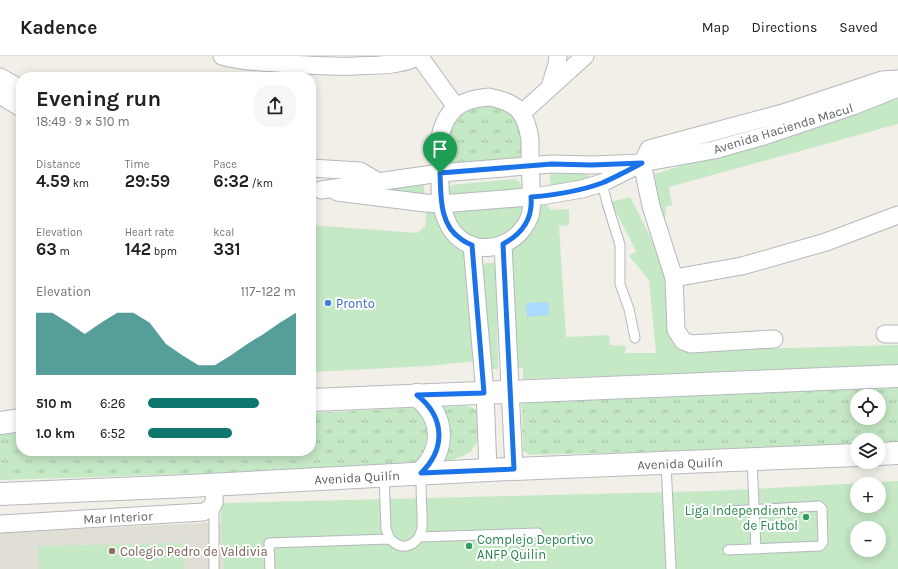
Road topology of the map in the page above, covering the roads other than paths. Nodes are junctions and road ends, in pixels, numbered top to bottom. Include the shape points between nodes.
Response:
1 (222, 56) edge
2 (419, 56) edge
3 (558, 56) edge
4 (585, 56) edge
5 (0, 77) edge
6 (898, 79) edge
7 (16, 86) edge
8 (550, 87) junction
9 (898, 88) edge
10 (0, 95) edge
11 (16, 105) edge
12 (456, 107) junction
13 (522, 113) junction
14 (642, 163) junction
15 (530, 166) junction
16 (316, 168) edge
17 (440, 173) junction
18 (377, 181) junction
19 (602, 183) junction
20 (316, 189) edge
21 (531, 197) junction
22 (441, 204) junction
23 (898, 215) edge
24 (503, 244) junction
25 (472, 245) junction
26 (674, 278) junction
27 (635, 338) dead end
28 (774, 339) dead end
29 (898, 376) edge
30 (511, 392) junction
31 (484, 393) junction
32 (417, 395) junction
33 (316, 400) edge
34 (16, 421) edge
35 (0, 423) edge
36 (886, 454) edge
37 (898, 454) edge
38 (850, 455) edge
39 (752, 460) junction
40 (666, 463) junction
41 (514, 469) junction
42 (488, 470) junction
43 (421, 473) junction
44 (384, 476) junction
45 (0, 494) edge
46 (214, 494) junction
47 (754, 509) junction
48 (728, 511) dead end
49 (0, 524) edge
50 (538, 533) dead end
51 (419, 537) junction
52 (390, 538) junction
53 (756, 549) junction
54 (728, 550) dead end
55 (214, 569) edge
56 (270, 569) edge
57 (672, 569) edge

1 - 2 street via 253,62 315,66 392,64
2 - 12 street
3 - 8 street
4 - 8 street
5 - 7 street
6 - 14 street via 882,80 783,113 649,148
8 - 13 street
9 - 14 street, Avenida Hacienda Macul via 764,136 714,150
10 - 11 street
12 - 13 street via 466,101 489,97 501,99
12 - 17 street via 442,126
13 - 15 street via 528,130
14 - 15 street, Avenida Hacienda Macul
14 - 19 street, Avenida Hacienda Macul
14 - 26 street via 646,189
15 - 17 street, Avenida Hacienda Macul
15 - 21 street
16 - 18 street via 360,171
17 - 18 street, Avenida Hacienda Macul
17 - 22 street
18 - 20 street, Avenida Hacienda Macul
19 - 21 street, Avenida Hacienda Macul via 582,189
19 - 27 lane via 620,245 620,284
20 - 22 street, Avenida Hacienda Macul
21 - 22 street, Avenida Hacienda Macul
21 - 24 street via 530,215 523,228 513,239
22 - 25 street via 454,234
23 - 26 street via 826,242 750,264
24 - 25 street via 482,248
24 - 30 street
25 - 31 street
26 - 28 street via 676,330 683,341 691,344
29 - 30 main road
30 - 31 main road
30 - 41 street
31 - 32 main road
31 - 42 street
32 - 33 main road
32 - 43 main road via 433,413 439,430 435,454
34 - 35 main road
36 - 37 main road
38 - 39 main road, Avenida Quilín
39 - 40 main road, Avenida Quilín
39 - 47 lane
40 - 41 main road, Avenida Quilín
40 - 57 lane
41 - 42 main road, Avenida Quilín
42 - 43 main road, Avenida Quilín
43 - 44 main road, Avenida Quilín
43 - 51 lane via 422,526
44 - 46 main road, Avenida Quilín
44 - 52 lane via 386,529
45 - 46 main road, Avenida Quilín
46 - 49 street, Mar Interior via 210,510 203,512
46 - 55 lane
47 - 48 lane
47 - 53 lane
47 - 53 lane via 819,506 822,509 823,542 820,546
50 - 51 lane
51 - 52 lane via 406,546 394,543
52 - 56 lane via 269,543
53 - 54 lane

